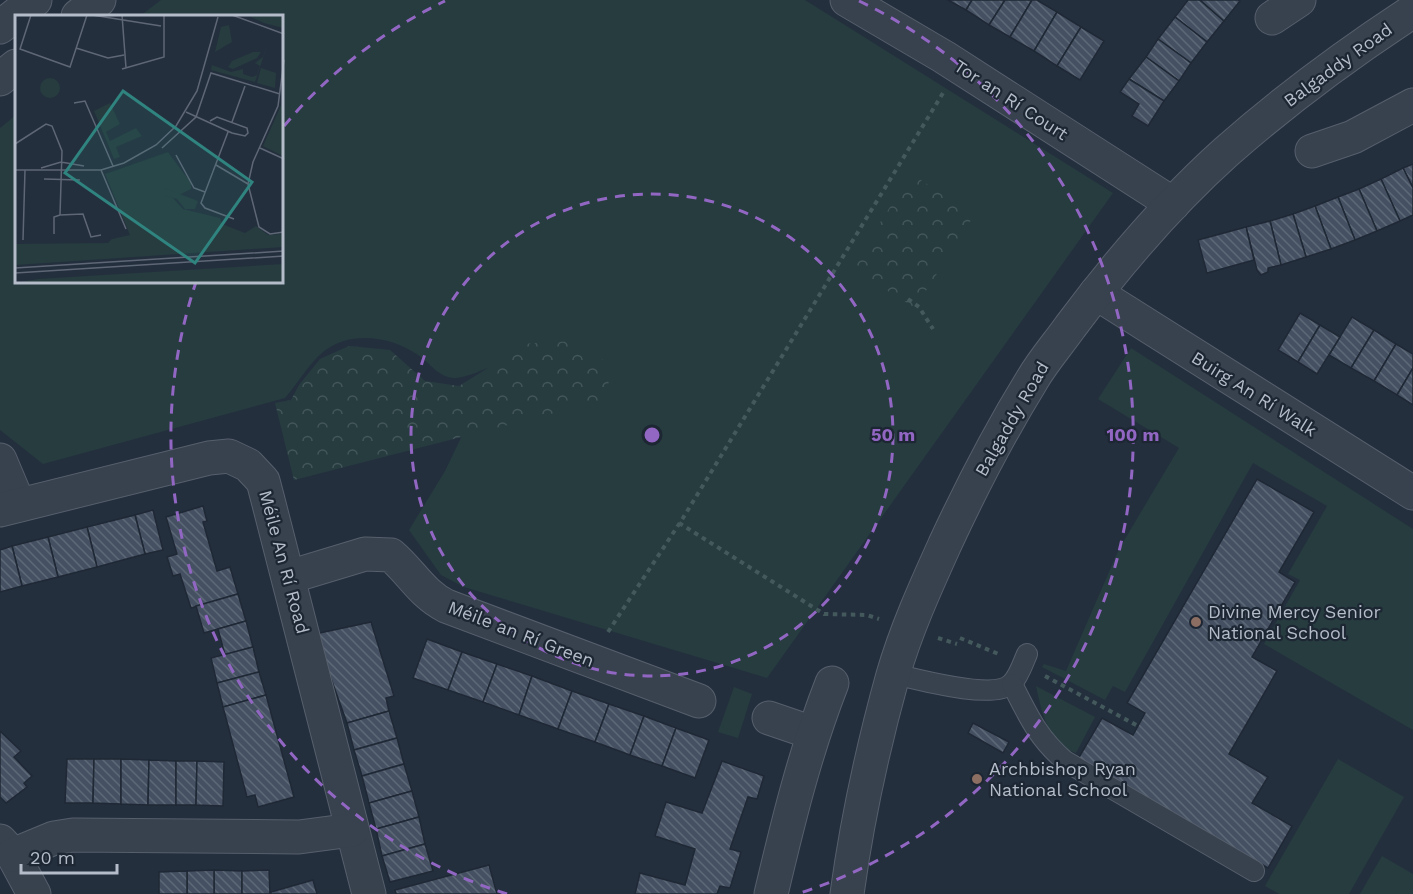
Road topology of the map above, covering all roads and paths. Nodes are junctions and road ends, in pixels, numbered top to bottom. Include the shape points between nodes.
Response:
1 (34, 0) edge
2 (99, 0) edge
3 (847, 0) edge
4 (1299, 0) edge
5 (1413, 11) edge
6 (15, 15) edge
7 (15, 15) edge
8 (79, 15) edge
9 (1272, 18) dead end
10 (0, 27) edge
11 (15, 67) edge
12 (0, 79) edge
13 (945, 90) dead end
14 (1413, 105) edge
15 (1312, 151) dead end
16 (1173, 204) junction
17 (1095, 293) junction
18 (908, 299) dead end
19 (933, 329) dead end
20 (0, 460) edge
21 (1413, 493) edge
22 (10, 508) edge
23 (679, 523) junction
24 (289, 577) junction
25 (867, 615) dead end
26 (604, 638) dead end
27 (960, 638) dead end
28 (1024, 659) junction
29 (894, 674) junction
30 (832, 684) dead end
31 (1012, 684) junction
32 (699, 701) dead end
33 (769, 718) dead end
34 (1138, 726) dead end
35 (813, 733) junction
36 (352, 830) junction
37 (6, 848) edge
38 (1254, 871) dead end
39 (34, 894) edge
40 (369, 894) edge
41 (771, 894) edge
42 (847, 894) edge

1 - 7 street
2 - 8 street
3 - 16 street, Tor an Rí Court
4 - 9 street
5 - 16 street, Balgaddy Road via 1292,97 1224,154
6 - 10 street
11 - 12 street
13 - 23 path
14 - 15 street via 1353,137
16 - 17 street, Balgaddy Road
17 - 21 street, Buirg An Rí Walk
17 - 29 street, Balgaddy Road via 1033,378 967,495 914,617
18 - 19 path via 919,307
20 - 22 street, Méile An Rí Road
22 - 24 street, Méile An Rí Road via 229,456 248,465 263,481
23 - 25 path via 824,614
23 - 26 path
24 - 32 street, Méile an Rí Green via 365,555 391,555 422,590 446,606
24 - 36 street, Méile An Rí Road
27 - 28 path
28 - 31 lane
28 - 34 path
29 - 31 lane via 954,688 996,689
29 - 42 street, Balgaddy Road via 855,835
30 - 35 street
31 - 38 lane via 1040,735 1065,761
33 - 35 street
35 - 41 street
36 - 37 street via 299,837 73,835
36 - 40 street, Méile An Rí Road
37 - 39 street

